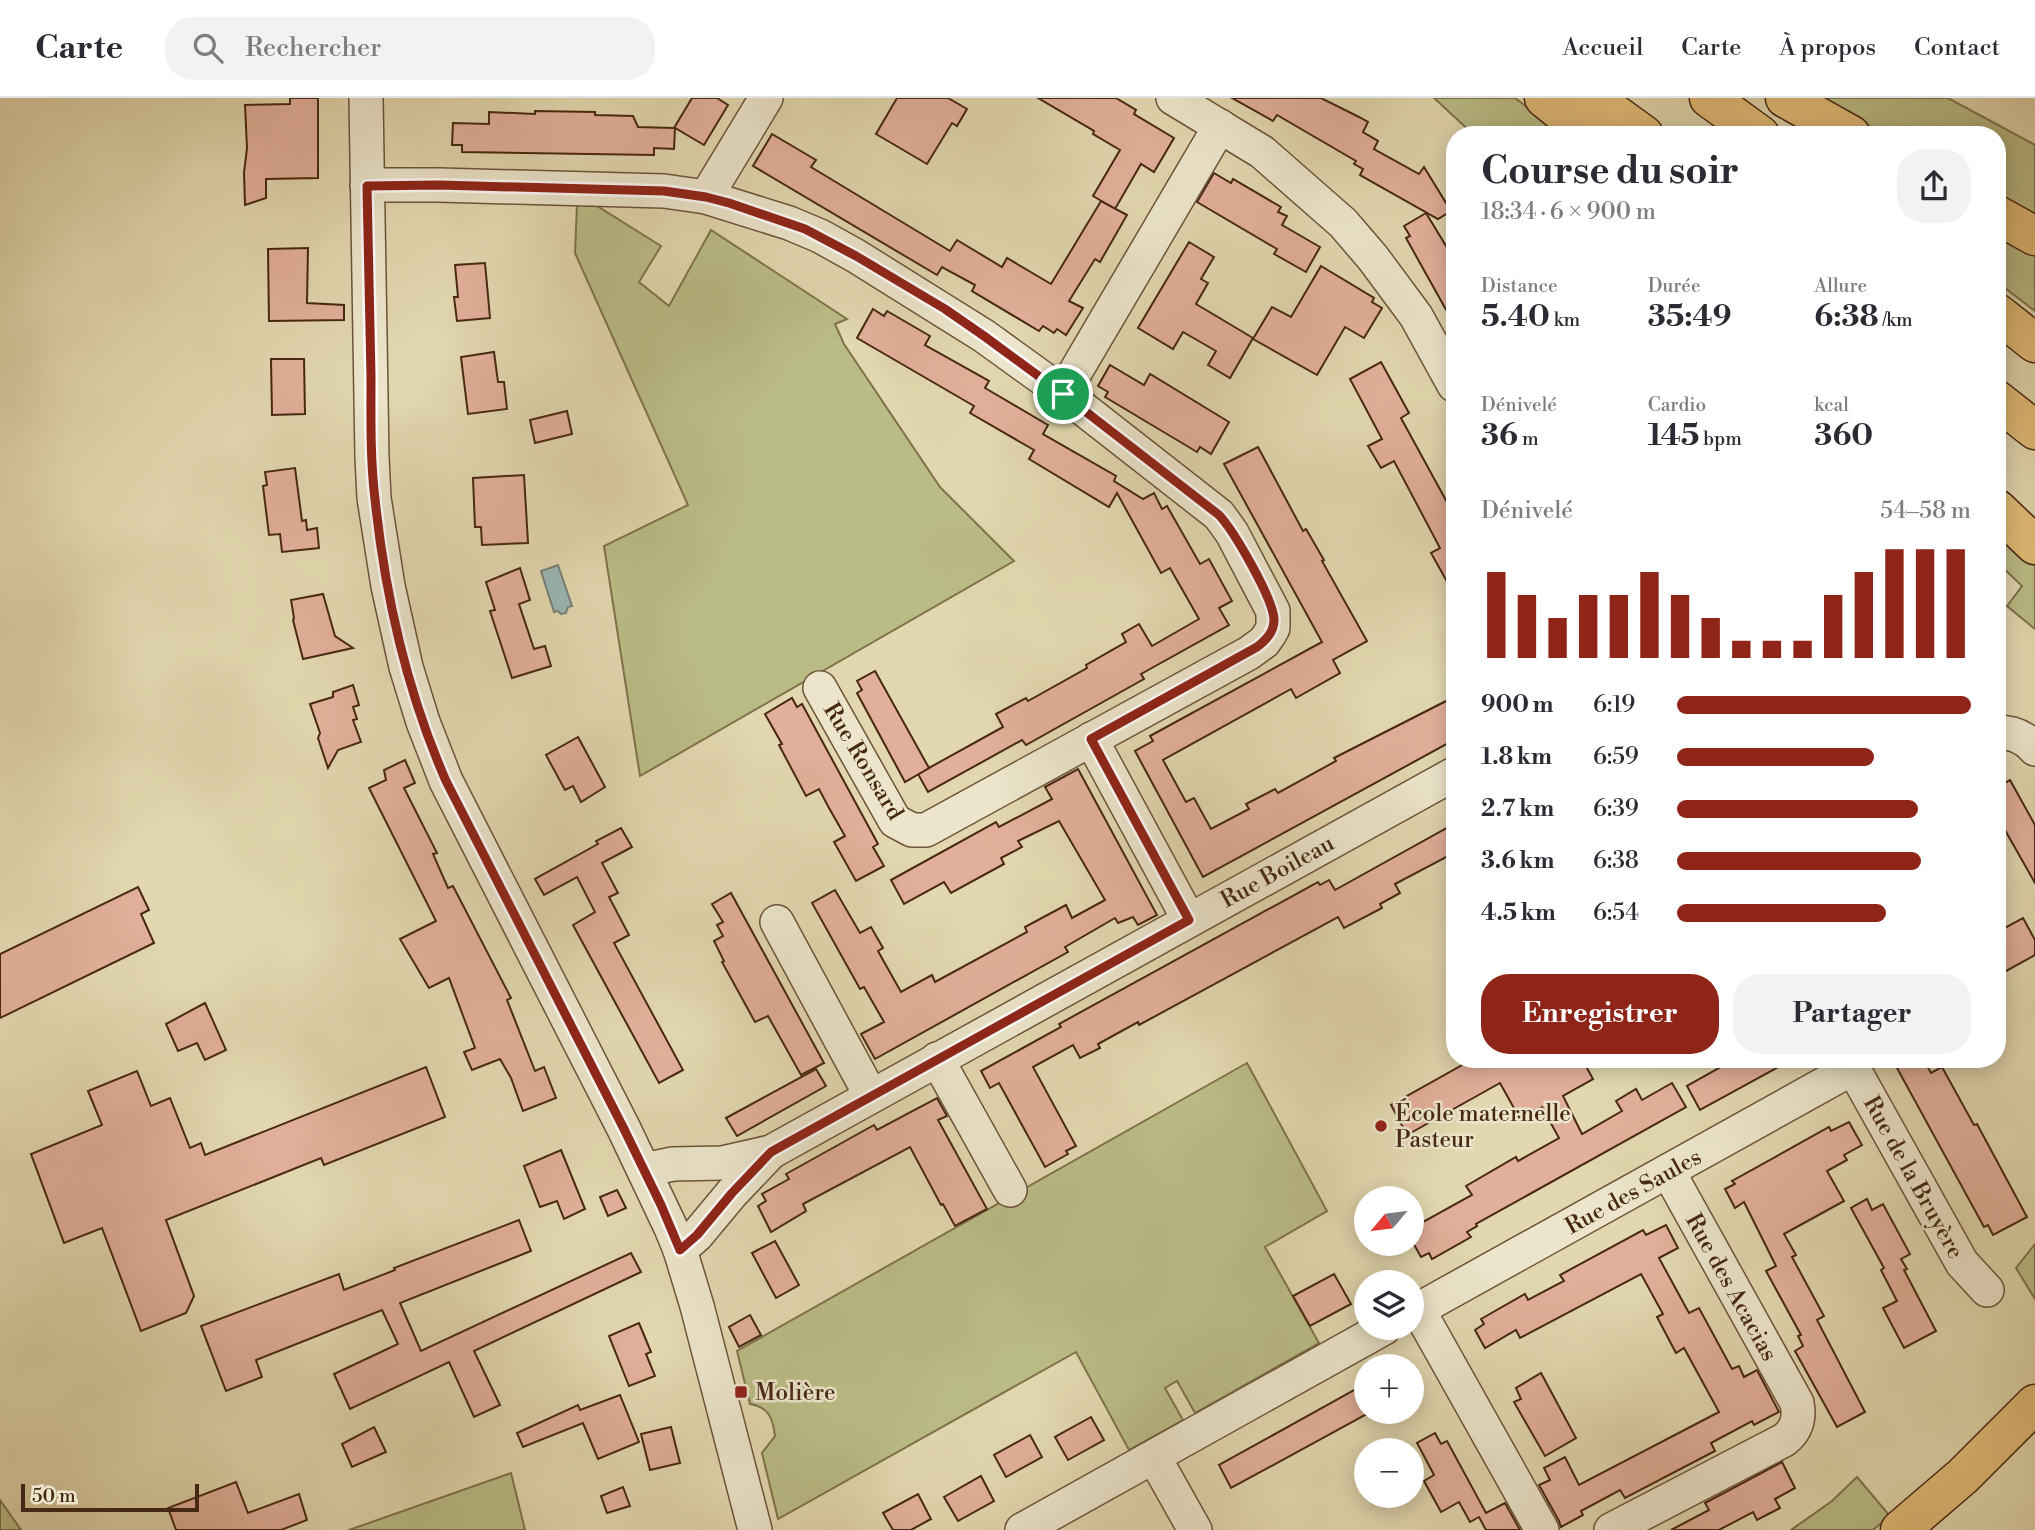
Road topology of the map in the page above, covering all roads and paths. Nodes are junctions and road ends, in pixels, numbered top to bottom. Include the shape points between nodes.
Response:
1 (366, 98) edge
2 (766, 98) edge
3 (1173, 98) edge
4 (1544, 98) edge
5 (1593, 98) edge
6 (1709, 98) edge
7 (1784, 98) edge
8 (1220, 126) junction
9 (1579, 126) edge
10 (1632, 126) edge
11 (1748, 126) edge
12 (1835, 126) edge
13 (367, 186) junction
14 (706, 197) junction
15 (2006, 220) edge
16 (2035, 236) edge
17 (2006, 320) edge
18 (2035, 344) edge
19 (1446, 370) edge
20 (1063, 394) junction
21 (2006, 407) edge
22 (2035, 430) edge
23 (2006, 518) edge
24 (2035, 545) edge
25 (820, 688) dead end
26 (2006, 733) edge
27 (1091, 739) junction
28 (2035, 749) edge
29 (1446, 778) edge
30 (1189, 920) junction
31 (777, 922) dead end
32 (937, 1059) junction
33 (1844, 1068) edge
34 (1853, 1068) edge
35 (871, 1096) junction
36 (771, 1152) junction
37 (644, 1170) junction
38 (1668, 1171) junction
39 (1010, 1190) dead end
40 (680, 1250) junction
41 (1987, 1290) dead end
42 (1424, 1306) edge
43 (1424, 1327) edge
44 (1363, 1340) edge
45 (2035, 1404) edge
46 (2035, 1428) edge
47 (1154, 1457) junction
48 (755, 1530) edge
49 (1022, 1530) edge
50 (1195, 1530) edge
51 (1542, 1530) edge
52 (1611, 1530) edge
53 (1900, 1530) edge
54 (1922, 1530) edge

1 - 13 street
2 - 14 street
3 - 8 street
4 - 9 main road
5 - 10 main road
6 - 11 main road
7 - 12 main road
8 - 19 street via 1262,152 1343,223 1416,316
8 - 20 street
13 - 14 street via 647,190
13 - 37 street via 374,498 411,687 446,781
14 - 20 street via 835,243 966,323
15 - 16 main road
17 - 18 main road
20 - 27 street via 1226,522 1273,611 1273,628 1249,653
21 - 22 main road
23 - 24 main road
25 - 27 street, Rue Ronsard via 895,821 912,830 935,826
26 - 28 street via 2022,737
27 - 30 street
29 - 30 street, Rue Boileau
30 - 32 street, Rue Boileau
31 - 35 street
32 - 35 street, Rue Boileau
32 - 39 street
33 - 38 street, Rue des Saules
34 - 41 street, Rue de la Bruyère via 1962,1263
35 - 36 street, Rue Boileau
36 - 37 street, Rue Boileau via 722,1163
36 - 40 street, Rue Boileau
37 - 40 street
38 - 42 street, Rue des Saules
38 - 52 street, Rue des Acacias via 1797,1403 1798,1419 1784,1440
40 - 48 street
43 - 51 street
44 - 47 street
45 - 53 main road via 1963,1476
46 - 54 main road
47 - 49 street
47 - 50 street

